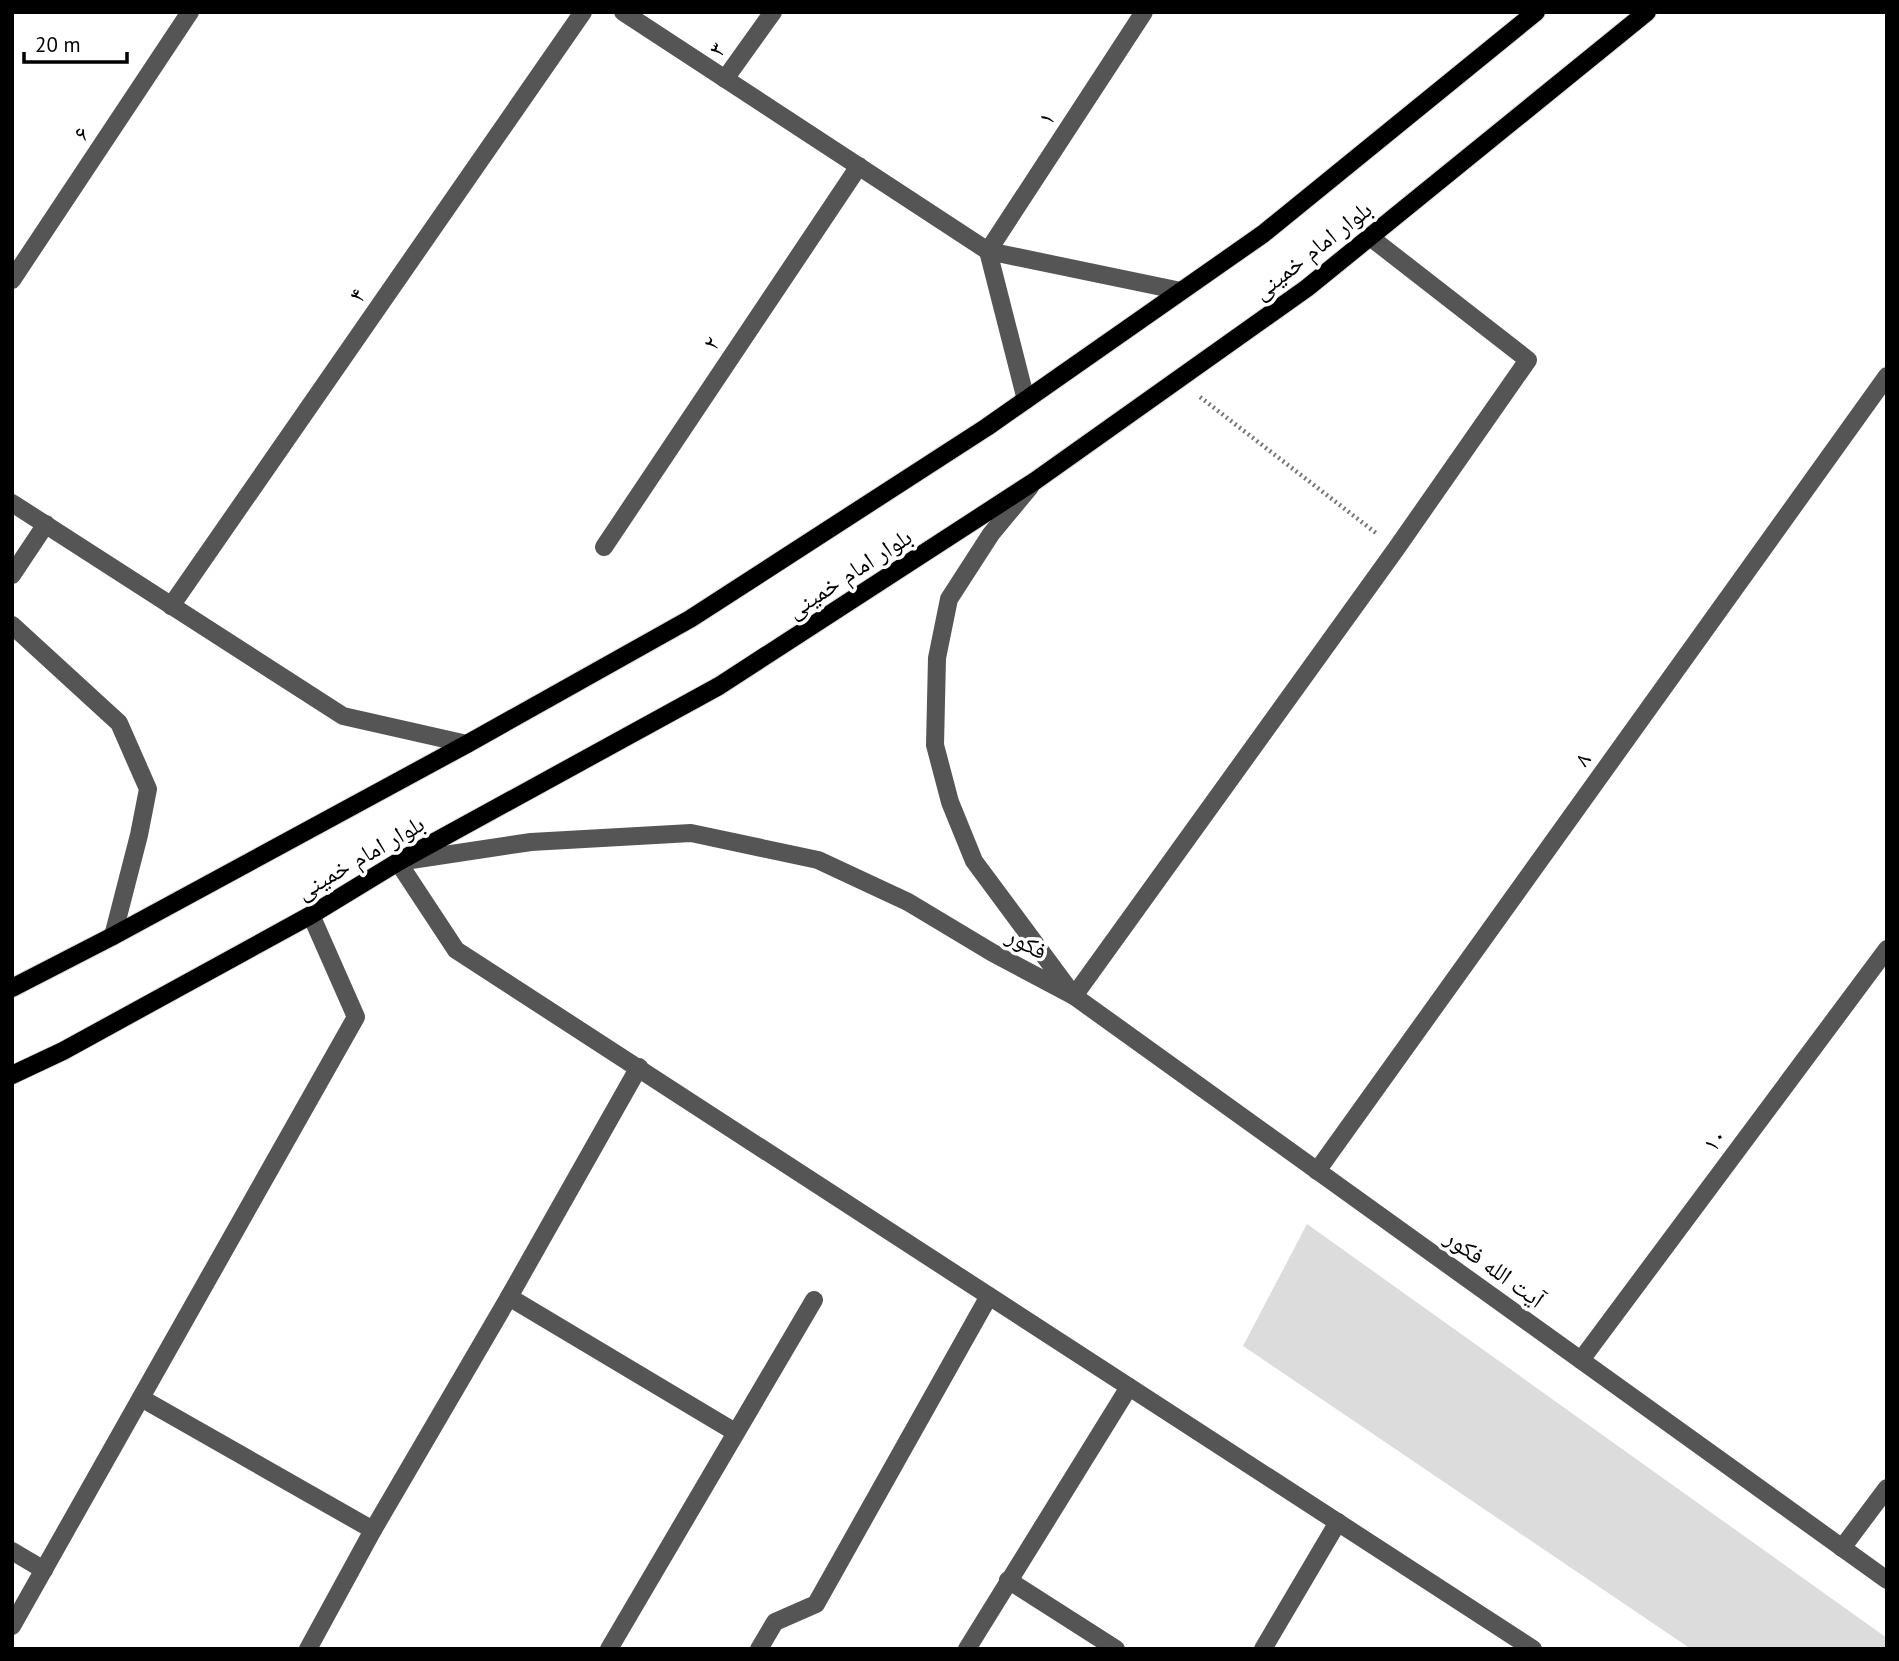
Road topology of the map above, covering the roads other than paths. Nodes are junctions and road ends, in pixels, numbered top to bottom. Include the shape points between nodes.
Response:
1 (190, 12) edge
2 (583, 12) edge
3 (623, 12) edge
4 (773, 12) edge
5 (1144, 12) edge
6 (1536, 12) edge
7 (1647, 12) edge
8 (725, 79) junction
9 (859, 166) junction
10 (1370, 237) junction
11 (988, 251) junction
12 (12, 280) edge
13 (1181, 291) junction
14 (1887, 376) edge
15 (1026, 400) junction
16 (1035, 481) junction
17 (12, 503) edge
18 (46, 524) junction
19 (604, 547) dead end
20 (12, 575) edge
21 (171, 606) junction
22 (12, 625) edge
23 (467, 744) junction
24 (398, 862) junction
25 (311, 915) junction
26 (113, 936) junction
27 (1887, 949) edge
28 (12, 988) edge
29 (1074, 996) junction
30 (639, 1068) junction
31 (12, 1075) edge
32 (1317, 1171) junction
33 (989, 1296) junction
34 (509, 1297) junction
35 (814, 1300) dead end
36 (1581, 1360) junction
37 (1129, 1387) junction
38 (141, 1398) junction
39 (735, 1432) junction
40 (1887, 1488) edge
41 (1338, 1522) junction
42 (373, 1530) junction
43 (1842, 1548) junction
44 (12, 1551) edge
45 (44, 1570) junction
46 (1008, 1580) junction
47 (1887, 1580) edge
48 (12, 1626) edge
49 (308, 1649) edge
50 (609, 1649) edge
51 (759, 1649) edge
52 (967, 1649) edge
53 (1116, 1649) edge
54 (1263, 1649) edge
55 (1533, 1649) edge

1 - 12 street, ۶
2 - 21 street, ۴
3 - 8 street
4 - 8 street, ۳
5 - 11 street, ۱
6 - 13 main road, بلوار امام خمینی via 1263,234
7 - 10 main road, بلوار امام خمینی
8 - 9 street
9 - 11 street
9 - 19 street, ۲
10 - 16 main road, بلوار امام خمینی via 1307,288
10 - 29 street via 1528,360
11 - 13 street
11 - 15 street
13 - 15 main road, بلوار امام خمینی
14 - 32 street, ۸
15 - 23 main road, بلوار امام خمینی via 690,619
16 - 24 main road, بلوار امام خمینی via 719,686
16 - 29 street, فکور via 991,534 949,599 937,658 935,746 950,802 974,861
17 - 18 street
18 - 20 street
18 - 21 street
21 - 23 street via 343,716
22 - 26 street via 119,723 148,789
23 - 26 main road, بلوار امام خمینی
24 - 25 main road, بلوار امام خمینی
24 - 29 street, فکور via 531,842 691,832 818,860 908,902
24 - 30 street via 456,950
25 - 31 main road, بلوار امام خمینی
25 - 38 street via 356,1017
26 - 28 main road, بلوار امام خمینی
27 - 36 street, ۱۰
29 - 32 street, آیت الله فکور
30 - 33 street
30 - 34 street
32 - 36 street, آیت الله فکور
33 - 37 street
33 - 51 street via 816,1604 775,1622
34 - 39 street
34 - 42 street
35 - 39 street
36 - 43 street, آیت الله فکور
37 - 41 street
37 - 46 street
38 - 42 street
38 - 45 street
39 - 50 street
40 - 43 street
41 - 54 street
41 - 55 street
42 - 49 street
43 - 47 street, آیت الله فکور
44 - 45 street
45 - 48 street
46 - 52 street
46 - 53 street

